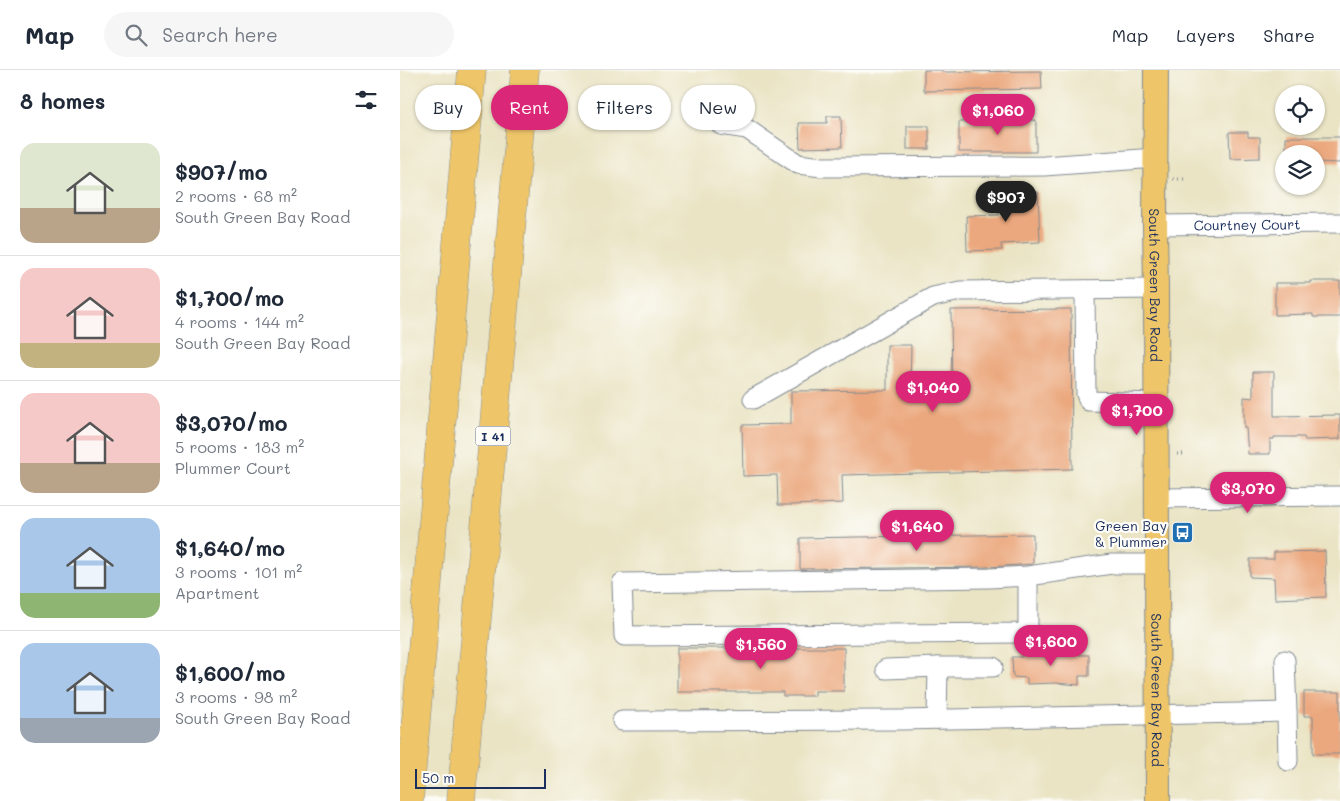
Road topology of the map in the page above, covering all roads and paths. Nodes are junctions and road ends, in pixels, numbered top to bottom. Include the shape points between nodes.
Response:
1 (472, 70) edge
2 (524, 70) edge
3 (1156, 70) edge
4 (748, 130) edge
5 (1156, 158) junction
6 (1340, 223) edge
7 (1155, 225) junction
8 (1156, 289) junction
9 (1085, 290) junction
10 (753, 399) dead end
11 (1156, 404) junction
12 (1340, 496) edge
13 (1156, 498) junction
14 (1157, 564) junction
15 (1028, 576) junction
16 (1286, 660) dead end
17 (938, 667) junction
18 (993, 667) dead end
19 (886, 669) dead end
20 (1287, 712) junction
21 (1158, 715) junction
22 (937, 719) junction
23 (622, 721) dead end
24 (1288, 761) dead end
25 (409, 801) edge
26 (460, 801) edge
27 (1158, 801) edge

1 - 25 highway
2 - 26 highway, I 41
3 - 5 main road, South Green Bay Road
4 - 5 street via 798,164 822,167 1044,166
5 - 7 main road, South Green Bay Road
6 - 7 street, Courtney Court
7 - 8 main road, South Green Bay Road
8 - 9 street
8 - 11 main road, South Green Bay Road
9 - 10 street via 960,291 933,297
9 - 11 street via 1086,394 1089,401
11 - 13 main road, South Green Bay Road
12 - 13 street
13 - 14 main road, South Green Bay Road
14 - 15 street via 1112,564
14 - 21 main road, South Green Bay Road
15 - 15 street via 1028,633 624,636 622,583
16 - 20 street
17 - 18 street
17 - 19 street
17 - 22 street
20 - 21 street
20 - 24 street
21 - 22 street
21 - 27 main road, South Green Bay Road
22 - 23 street

